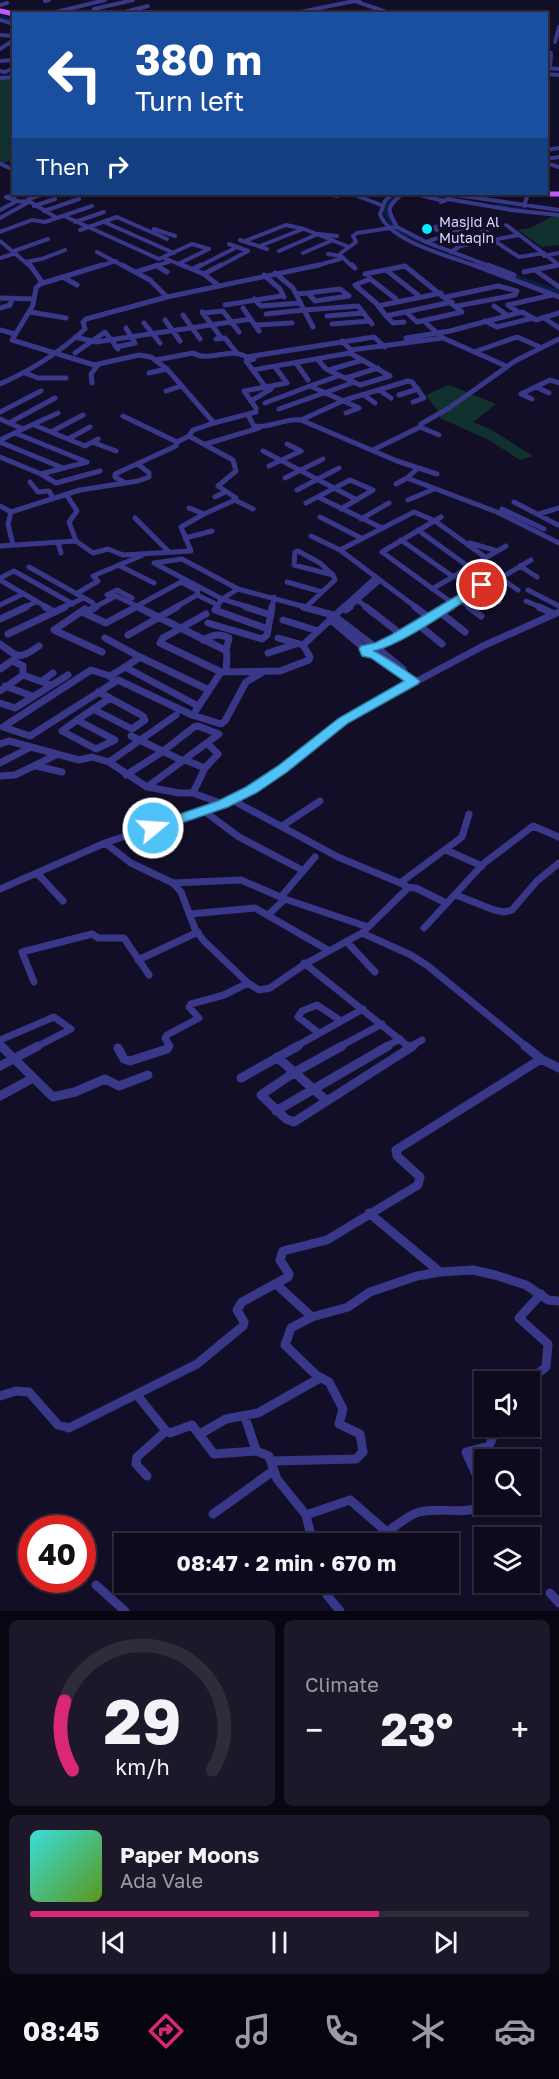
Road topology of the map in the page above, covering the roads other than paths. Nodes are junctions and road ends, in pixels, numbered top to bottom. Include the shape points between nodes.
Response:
1 (106, 0) edge
2 (133, 0) edge
3 (357, 0) edge
4 (7, 3) dead end
5 (0, 5) edge
6 (82, 5) junction
7 (119, 5) junction
8 (148, 6) dead end
9 (69, 8) junction
10 (94, 9) junction
11 (55, 12) edge
12 (70, 12) edge
13 (101, 12) edge
14 (125, 12) edge
15 (300, 12) edge
16 (384, 12) edge
17 (0, 20) edge
18 (8, 22) junction
19 (12, 23) edge
20 (0, 27) edge
21 (559, 29) edge
22 (12, 40) edge
23 (555, 42) dead end
24 (0, 49) edge
25 (559, 56) edge
26 (550, 62) junction
27 (559, 63) edge
28 (548, 68) edge
29 (559, 69) edge
30 (38, 195) edge
31 (332, 195) edge
32 (355, 195) dead end
33 (389, 195) edge
34 (401, 195) edge
35 (420, 195) edge
36 (456, 195) edge
37 (528, 195) edge
38 (337, 196) dead end
39 (55, 199) dead end
40 (79, 199) dead end
41 (442, 201) junction
42 (72, 202) junction
43 (29, 203) junction
44 (381, 205) junction
45 (458, 205) dead end
46 (58, 206) junction
47 (524, 206) junction
48 (2, 207) edge
49 (559, 210) edge
50 (44, 211) junction
51 (104, 212) dead end
52 (73, 213) junction
53 (64, 216) junction
54 (559, 216) edge
55 (1, 217) edge
56 (57, 218) junction
57 (75, 222) junction
58 (104, 222) junction
59 (477, 225) junction
60 (506, 225) dead end
61 (87, 227) junction
62 (392, 228) junction
63 (304, 229) junction
64 (80, 230) dead end
65 (0, 232) edge
66 (318, 234) junction
67 (444, 234) junction
68 (520, 236) junction
69 (335, 238) junction
70 (48, 239) dead end
71 (0, 241) edge
72 (426, 242) junction
73 (496, 242) junction
74 (154, 244) junction
75 (228, 244) dead end
76 (261, 246) junction
77 (237, 247) junction
78 (349, 247) junction
79 (467, 247) junction
80 (267, 249) dead end
81 (65, 250) dead end
82 (279, 251) dead end
83 (15, 252) junction
84 (98, 252) dead end
85 (450, 252) junction
86 (303, 253) dead end
87 (559, 253) edge
88 (174, 254) junction
89 (328, 254) dead end
90 (545, 254) junction
91 (341, 256) junction
92 (0, 258) edge
93 (164, 258) junction
94 (116, 261) junction
95 (171, 261) junction
96 (518, 261) dead end
97 (25, 262) junction
98 (178, 264) junction
99 (559, 265) edge
100 (157, 266) junction
101 (355, 268) dead end
102 (193, 269) junction
103 (386, 270) junction
104 (535, 270) junction
105 (136, 272) junction
106 (167, 272) dead end
107 (524, 272) dead end
108 (275, 273) junction
109 (204, 274) junction
110 (264, 275) junction
111 (514, 275) dead end
112 (63, 277) junction
113 (370, 279) junction
114 (42, 282) junction
115 (77, 285) dead end
116 (222, 285) junction
117 (531, 286) junction
118 (559, 287) edge
119 (232, 290) dead end
120 (516, 290) junction
121 (308, 292) junction
122 (296, 294) junction
123 (441, 294) junction
124 (418, 295) junction
125 (552, 295) junction
126 (167, 297) junction
127 (559, 297) edge
128 (0, 298) edge
129 (12, 299) junction
130 (34, 299) junction
131 (254, 299) junction
132 (396, 299) junction
133 (301, 303) junction
134 (454, 304) junction
135 (225, 305) dead end
136 (377, 305) junction
137 (494, 306) dead end
138 (0, 308) edge
139 (243, 308) dead end
140 (323, 309) junction
141 (304, 310) junction
142 (30, 312) junction
143 (406, 312) junction
144 (518, 312) junction
145 (364, 313) junction
146 (559, 313) edge
147 (266, 314) dead end
148 (183, 315) dead end
149 (507, 315) junction
150 (327, 316) junction
151 (386, 316) junction
152 (66, 318) dead end
153 (533, 318) junction
154 (544, 318) junction
155 (251, 319) junction
156 (165, 320) dead end
157 (486, 321) junction
158 (232, 322) junction
159 (404, 322) dead end
160 (144, 323) dead end
161 (292, 323) dead end
162 (426, 323) dead end
163 (213, 325) junction
164 (256, 325) junction
165 (313, 327) dead end
166 (497, 327) junction
167 (126, 328) dead end
168 (193, 328) junction
169 (559, 328) edge
170 (0, 330) edge
171 (505, 330) dead end
172 (172, 331) junction
173 (259, 331) dead end
174 (239, 332) dead end
175 (15, 334) junction
176 (153, 334) junction
177 (440, 336) junction
178 (132, 337) junction
179 (75, 338) junction
180 (406, 338) dead end
181 (200, 339) dead end
182 (559, 339) edge
183 (112, 340) junction
184 (342, 340) junction
185 (180, 341) dead end
186 (92, 342) junction
187 (160, 343) dead end
188 (540, 346) junction
189 (385, 347) junction
190 (351, 350) junction
191 (236, 352) junction
192 (335, 352) dead end
193 (474, 352) junction
194 (75, 353) dead end
195 (52, 354) junction
196 (280, 354) dead end
197 (156, 360) junction
198 (318, 360) junction
199 (363, 360) junction
200 (296, 363) junction
201 (98, 365) junction
202 (506, 366) junction
203 (275, 367) junction
204 (378, 368) junction
205 (167, 369) junction
206 (253, 370) junction
207 (329, 370) junction
208 (25, 373) junction
209 (149, 373) dead end
210 (338, 376) dead end
211 (66, 378) dead end
212 (346, 378) junction
213 (2, 382) edge
214 (309, 383) junction
215 (352, 383) dead end
216 (559, 383) edge
217 (92, 384) dead end
218 (181, 386) junction
219 (536, 387) junction
220 (267, 389) junction
221 (418, 389) junction
222 (379, 390) junction
223 (41, 391) dead end
224 (166, 391) dead end
225 (325, 392) junction
226 (549, 393) dead end
227 (364, 395) junction
228 (399, 395) dead end
229 (55, 398) dead end
230 (391, 398) dead end
231 (532, 399) dead end
232 (345, 400) junction
233 (251, 401) junction
234 (413, 402) dead end
235 (265, 403) dead end
236 (375, 403) dead end
237 (279, 410) dead end
238 (0, 412) edge
239 (58, 413) dead end
240 (346, 413) dead end
241 (83, 415) dead end
242 (248, 415) junction
243 (123, 416) dead end
244 (0, 419) edge
245 (301, 420) junction
246 (9, 423) junction
247 (214, 423) junction
248 (34, 425) junction
249 (90, 427) dead end
250 (259, 428) junction
251 (420, 428) junction
252 (23, 429) junction
253 (51, 432) junction
254 (15, 433) junction
255 (439, 435) dead end
256 (189, 436) junction
257 (68, 439) junction
258 (0, 441) edge
259 (177, 442) junction
260 (206, 444) junction
261 (287, 444) dead end
262 (373, 450) junction
263 (116, 451) dead end
264 (263, 451) dead end
265 (0, 458) edge
266 (323, 459) dead end
267 (282, 460) junction
268 (138, 464) junction
269 (269, 466) dead end
270 (63, 468) junction
271 (339, 468) dead end
272 (417, 469) junction
273 (301, 470) junction
274 (100, 471) dead end
275 (41, 474) junction
276 (437, 474) dead end
277 (285, 478) dead end
278 (407, 478) junction
279 (318, 479) junction
280 (30, 482) dead end
281 (125, 483) junction
282 (396, 484) dead end
283 (335, 488) junction
284 (434, 489) junction
285 (297, 490) dead end
286 (225, 492) junction
287 (66, 494) junction
288 (318, 497) junction
289 (53, 498) junction
290 (215, 498) dead end
291 (235, 500) junction
292 (357, 500) junction
293 (408, 500) dead end
294 (514, 502) dead end
295 (306, 503) dead end
296 (389, 503) dead end
297 (0, 506) edge
298 (189, 508) dead end
299 (559, 508) edge
300 (253, 509) dead end
301 (341, 509) junction
302 (502, 509) dead end
303 (11, 512) junction
304 (204, 513) junction
305 (539, 514) junction
306 (320, 517) dead end
307 (135, 518) dead end
308 (360, 519) junction
309 (438, 519) junction
310 (559, 524) edge
311 (382, 528) junction
312 (544, 529) junction
313 (212, 531) dead end
314 (418, 531) junction
315 (536, 531) junction
316 (311, 536) dead end
317 (185, 538) junction
318 (362, 538) junction
319 (401, 540) junction
320 (76, 541) junction
321 (465, 541) junction
322 (58, 542) junction
323 (559, 543) edge
324 (13, 545) junction
325 (0, 546) edge
326 (506, 546) dead end
327 (340, 550) junction
328 (168, 551) junction
329 (497, 551) junction
330 (61, 553) dead end
331 (148, 553) junction
332 (181, 555) junction
333 (485, 557) junction
334 (118, 565) junction
335 (520, 566) junction
336 (29, 567) dead end
337 (469, 567) junction
338 (334, 576) junction
339 (452, 576) junction
340 (498, 577) junction
341 (537, 577) dead end
342 (378, 578) junction
343 (0, 579) edge
344 (288, 582) dead end
345 (154, 583) dead end
346 (9, 585) junction
347 (238, 589) junction
348 (432, 589) junction
349 (482, 589) junction
350 (0, 590) edge
351 (518, 590) dead end
352 (528, 590) dead end
353 (322, 592) junction
354 (23, 594) junction
355 (76, 594) junction
356 (197, 595) junction
357 (274, 597) junction
358 (84, 598) junction
359 (222, 599) junction
360 (357, 600) junction
361 (526, 601) dead end
362 (36, 602) junction
363 (499, 602) dead end
364 (93, 603) junction
365 (214, 603) dead end
366 (456, 603) junction
367 (73, 604) junction
368 (137, 604) junction
369 (0, 605) edge
370 (307, 606) junction
371 (54, 612) junction
372 (558, 612) edge
373 (441, 613) junction
374 (206, 614) dead end
375 (271, 615) junction
376 (481, 616) dead end
377 (158, 617) junction
378 (429, 618) junction
379 (0, 619) edge
380 (332, 619) junction
381 (283, 620) dead end
382 (208, 623) dead end
383 (342, 624) junction
384 (420, 626) junction
385 (180, 628) junction
386 (268, 629) junction
387 (318, 631) junction
388 (465, 632) dead end
389 (8, 634) dead end
390 (128, 635) dead end
391 (399, 635) junction
392 (105, 638) dead end
393 (278, 638) dead end
394 (203, 640) junction
395 (296, 644) junction
396 (442, 644) dead end
397 (303, 645) junction
398 (1, 646) edge
399 (39, 646) dead end
400 (377, 650) junction
401 (226, 651) junction
402 (102, 652) dead end
403 (268, 653) dead end
404 (140, 657) junction
405 (15, 659) junction
406 (125, 667) junction
407 (0, 669) edge
408 (224, 672) junction
409 (268, 672) junction
410 (53, 673) dead end
411 (23, 675) junction
412 (68, 675) dead end
413 (112, 679) junction
414 (42, 681) junction
415 (413, 681) junction
416 (51, 685) junction
417 (3, 688) edge
418 (209, 690) junction
419 (98, 692) junction
420 (32, 696) junction
421 (110, 698) junction
422 (0, 703) edge
423 (198, 706) junction
424 (93, 709) junction
425 (176, 715) dead end
426 (192, 715) junction
427 (77, 720) junction
428 (2, 726) edge
429 (130, 736) dead end
430 (139, 741) junction
431 (0, 744) edge
432 (208, 744) junction
433 (31, 747) junction
434 (162, 752) junction
435 (56, 755) junction
436 (184, 760) junction
437 (109, 762) junction
438 (0, 763) edge
439 (36, 766) junction
440 (205, 768) junction
441 (62, 772) dead end
442 (126, 775) junction
443 (0, 776) edge
444 (199, 778) junction
445 (147, 787) junction
446 (178, 793) junction
447 (193, 794) junction
448 (206, 798) junction
449 (232, 800) junction
450 (320, 801) dead end
451 (223, 804) junction
452 (208, 810) junction
453 (469, 814) dead end
454 (282, 826) junction
455 (559, 837) edge
456 (105, 843) junction
457 (446, 850) junction
458 (315, 856) dead end
459 (559, 862) edge
460 (482, 866) junction
461 (302, 870) junction
462 (37, 873) junction
463 (173, 884) junction
464 (403, 885) junction
465 (0, 889) edge
466 (456, 895) junction
467 (283, 898) junction
468 (63, 902) dead end
469 (446, 903) junction
470 (189, 914) junction
471 (268, 915) junction
472 (424, 928) dead end
473 (365, 930) junction
474 (198, 932) junction
475 (347, 942) junction
476 (328, 950) junction
477 (138, 960) junction
478 (304, 963) junction
479 (375, 972) dead end
480 (148, 975) dead end
481 (34, 982) dead end
482 (248, 983) junction
483 (363, 1009) junction
484 (341, 1021) junction
485 (382, 1024) junction
486 (318, 1033) junction
487 (400, 1039) junction
488 (0, 1040) edge
489 (422, 1040) dead end
490 (0, 1045) edge
491 (118, 1048) dead end
492 (410, 1048) junction
493 (277, 1057) junction
494 (14, 1059) junction
495 (541, 1059) junction
496 (0, 1066) edge
497 (559, 1068) edge
498 (295, 1072) junction
499 (148, 1076) dead end
500 (33, 1078) junction
501 (241, 1078) dead end
502 (313, 1088) junction
503 (0, 1096) edge
504 (327, 1101) junction
505 (276, 1111) junction
506 (369, 1213) junction
507 (440, 1272) junction
508 (276, 1284) junction
509 (541, 1294) junction
510 (559, 1301) edge
511 (312, 1317) junction
512 (540, 1372) edge
513 (320, 1378) junction
514 (0, 1395) edge
515 (137, 1395) junction
516 (245, 1417) junction
517 (166, 1431) junction
518 (200, 1434) junction
519 (493, 1437) edge
520 (256, 1450) junction
521 (273, 1466) junction
522 (474, 1470) edge
523 (147, 1476) dead end
524 (474, 1509) edge
525 (213, 1514) dead end
526 (306, 1515) junction
527 (310, 1533) edge
528 (96, 1585) dead end
529 (326, 1593) edge
530 (550, 1593) dead end
531 (559, 1603) edge
532 (123, 1610) edge
533 (340, 1611) edge

1 - 6 street
1 - 7 street
2 - 7 street
3 - 15 street
3 - 16 street
4 - 5 street
6 - 9 street
6 - 10 street
7 - 10 street
8 - 14 street
9 - 11 street
9 - 12 street via 75,10
10 - 13 street
17 - 18 street
18 - 19 street
18 - 20 street
21 - 23 street
22 - 24 street
25 - 26 street via 551,55
26 - 27 street
26 - 28 street
28 - 29 street
30 - 43 street
31 - 38 street
32 - 44 street
33 - 44 street
34 - 62 street via 390,205
35 - 41 street
36 - 47 street
37 - 47 street
39 - 43 street
40 - 42 street
41 - 45 street
41 - 54 street
42 - 46 street
42 - 52 street via 89,207
43 - 48 street via 16,201
43 - 50 street
43 - 55 street
44 - 62 street via 380,213
46 - 50 street
46 - 52 street
47 - 49 street
50 - 56 street
51 - 57 street
52 - 53 street
53 - 56 street
53 - 57 street
56 - 65 street via 45,222 32,220
57 - 61 street
58 - 61 street
58 - 74 street
58 - 74 street via 117,217 175,236
59 - 67 street
59 - 67 street via 487,232 456,240
59 - 67 street via 463,218 433,228
60 - 68 street
61 - 64 street
61 - 93 street via 158,259
62 - 72 street
62 - 78 street via 353,235 356,242
62 - 85 street via 405,239
63 - 66 street
63 - 76 street
63 - 76 street via 283,225 243,240
66 - 69 street
66 - 82 street
67 - 72 street
68 - 73 street
68 - 79 street
68 - 90 street
69 - 78 street
69 - 86 street
70 - 83 street
71 - 83 street
72 - 85 street
73 - 79 street
73 - 90 street via 519,257
74 - 88 street
75 - 77 street
76 - 80 street
77 - 102 street
77 - 109 street via 249,251
78 - 91 street
79 - 85 street
81 - 97 street
83 - 92 street
83 - 97 street
84 - 94 street
85 - 111 street
85 - 117 street
87 - 90 street
88 - 93 street
88 - 98 street via 192,244 208,249
89 - 91 street
90 - 96 street
90 - 99 street
91 - 101 street
91 - 108 street via 334,262
93 - 95 street
94 - 105 street
94 - 112 street
95 - 98 street
95 - 100 street
97 - 114 street
98 - 102 street
99 - 104 street
100 - 105 street
100 - 106 street
102 - 109 street
103 - 113 street via 365,274
103 - 123 street via 405,266
103 - 124 street
104 - 107 street
104 - 118 street
105 - 126 street
108 - 110 street
108 - 122 street
109 - 116 street
110 - 116 street
110 - 131 street via 280,289 283,298
112 - 114 street
112 - 115 street
113 - 132 street
113 - 136 street via 355,285
114 - 130 street
116 - 119 street
116 - 126 street
117 - 120 street
117 - 125 street
120 - 123 street via 498,286
120 - 134 street via 514,295
121 - 121 street via 340,289 349,297 315,301
121 - 122 street
122 - 133 street
123 - 124 street
123 - 134 street
123 - 136 street
124 - 132 street
125 - 127 street
125 - 144 street via 508,305
126 - 179 street via 86,319 85,329
128 - 129 street
129 - 130 street
129 - 138 street
130 - 142 street
131 - 133 street via 261,306
131 - 135 street
132 - 136 street
133 - 141 street
134 - 143 street
134 - 143 street via 462,312 417,322
136 - 151 street
137 - 149 street
139 - 155 street
140 - 141 street
140 - 145 street via 358,306
140 - 150 street
141 - 147 street
141 - 165 street
142 - 152 street
142 - 175 street
143 - 151 street
144 - 149 street
144 - 153 street
145 - 150 street
145 - 150 street via 371,323 332,325
146 - 154 street
148 - 168 street
149 - 157 street
151 - 159 street via 393,323
153 - 154 street
153 - 166 street
154 - 169 street
155 - 158 street
155 - 164 street
156 - 172 street
157 - 166 street
157 - 177 street
158 - 163 street
158 - 163 street via 222,310 202,312
158 - 174 street
160 - 176 street
161 - 164 street
162 - 177 street
163 - 168 street
163 - 191 street via 218,338 225,338
164 - 173 street
166 - 171 street
167 - 178 street
168 - 172 street
168 - 181 street
170 - 175 street
172 - 176 street
172 - 185 street
175 - 195 street via 13,340
176 - 178 street
176 - 187 street
177 - 180 street
177 - 189 street
177 - 193 street
178 - 183 street
178 - 183 street via 134,344 117,348
179 - 186 street
179 - 195 street
182 - 188 street
183 - 186 street via 105,332
184 - 189 street via 374,337
184 - 190 street
184 - 191 street via 246,357
186 - 194 street
188 - 193 street via 515,335
188 - 202 street
189 - 190 street
190 - 192 street
191 - 197 street via 200,357 194,353
193 - 202 street
195 - 201 street
195 - 208 street
196 - 206 street via 247,360
197 - 201 street via 139,355
197 - 205 street
198 - 199 street via 350,352
198 - 200 street
198 - 207 street
199 - 204 street
199 - 207 street
200 - 203 street
200 - 214 street
201 - 217 street via 91,374
202 - 251 street via 423,422
203 - 206 street
203 - 220 street via 287,383
204 - 212 street
204 - 212 street via 390,376 363,385
205 - 209 street
205 - 218 street
206 - 220 street
207 - 212 street
208 - 211 street via 38,378
208 - 213 street
210 - 214 street
214 - 225 street
214 - 235 street
215 - 225 street
216 - 219 street via 550,380
218 - 224 street
218 - 247 street
219 - 226 street
219 - 231 street via 521,394
220 - 233 street
220 - 233 street via 244,391
221 - 222 street via 408,381
221 - 228 street
221 - 234 street via 424,398
222 - 227 street
222 - 230 street
223 - 238 street
225 - 232 street
225 - 237 street
227 - 232 street
227 - 236 street
229 - 246 street
232 - 240 street via 359,408
232 - 245 street
233 - 242 street via 256,410
239 - 248 street
241 - 253 street
242 - 247 street
242 - 250 street
243 - 259 street
244 - 246 street
245 - 250 street via 290,418
245 - 262 street
246 - 252 street
247 - 256 street via 193,430
248 - 252 street
248 - 253 street
249 - 257 street
250 - 260 street
251 - 255 street
251 - 262 street
252 - 254 street
253 - 257 street
254 - 258 street
254 - 270 street via 87,462
256 - 259 street
256 - 260 street
257 - 263 street via 85,446 95,440
258 - 270 street
259 - 268 street
260 - 286 street via 236,465 236,471 218,486
261 - 267 street via 303,450
262 - 272 street
264 - 267 street
265 - 275 street
266 - 273 street
267 - 269 street
267 - 273 street
268 - 281 street via 115,474
268 - 281 street via 149,477
270 - 275 street
271 - 279 street
272 - 276 street
272 - 278 street
273 - 277 street
273 - 279 street
274 - 275 street via 56,483
278 - 282 street
278 - 284 street
279 - 283 street
279 - 285 street
280 - 289 street via 38,492 49,491
281 - 287 street
283 - 288 street
283 - 292 street
283 - 292 street via 351,480 373,490
284 - 293 street
284 - 315 street
286 - 290 street
286 - 291 street
287 - 289 street
287 - 320 street via 77,511 69,522
288 - 295 street
288 - 301 street
289 - 303 street
291 - 300 street
291 - 304 street
292 - 301 street
294 - 305 street
296 - 308 street
297 - 303 street
298 - 304 street
299 - 305 street
301 - 308 street
302 - 312 street
303 - 324 street via 8,525
304 - 317 street via 182,527
305 - 310 street
306 - 318 street
307 - 328 street
308 - 311 street
309 - 311 street via 412,512
309 - 314 street
309 - 321 street
310 - 312 street
311 - 318 street
312 - 315 street
313 - 317 street
314 - 319 street
314 - 337 street
315 - 323 street
316 - 327 street
317 - 332 street via 192,550
318 - 327 street
319 - 339 street
319 - 348 street via 383,554
320 - 322 street
320 - 331 street via 93,553 108,549 123,555
321 - 329 street
321 - 333 street
322 - 324 street
322 - 330 street
324 - 325 street
326 - 329 street
327 - 342 street
328 - 331 street
328 - 332 street
329 - 333 street
331 - 334 street
332 - 347 street
332 - 359 street via 154,563
333 - 337 street
334 - 345 street
334 - 355 street via 93,576 98,581
335 - 340 street
335 - 340 street via 531,560 526,558
335 - 341 street
336 - 355 street
337 - 339 street
338 - 338 street via 294,565 295,552 324,566
338 - 353 street via 335,580
339 - 348 street
340 - 349 street
340 - 351 street
340 - 366 street
342 - 360 street
342 - 378 street
342 - 380 street
343 - 346 street
343 - 367 street via 14,571
344 - 353 street
346 - 350 street
346 - 354 street
347 - 357 street
347 - 359 street
348 - 366 street
349 - 363 street
349 - 366 street
352 - 372 street
353 - 370 street
354 - 362 street
354 - 369 street
355 - 358 street
356 - 365 street
356 - 368 street via 198,591 181,582
356 - 377 street
357 - 370 street
357 - 375 street
358 - 364 street
358 - 367 street
359 - 375 street
359 - 386 street via 217,612
360 - 380 street
360 - 391 street
361 - 372 street
362 - 371 street
362 - 379 street
364 - 368 street via 117,590
364 - 402 street via 54,630
366 - 373 street
366 - 376 street
366 - 378 street
367 - 371 street
368 - 368 street via 114,596 84,613 106,623
368 - 377 street
370 - 380 street
371 - 389 street
372 - 415 street
373 - 378 street
373 - 388 street
374 - 385 street
375 - 386 street
377 - 385 street
377 - 390 street
378 - 384 street
378 - 391 street
380 - 383 street
380 - 387 street
381 - 387 street
382 - 386 street via 258,639 264,638
383 - 400 street
383 - 400 street via 365,649
384 - 391 street
384 - 396 street
385 - 394 street
385 - 408 street via 160,643
387 - 397 street
391 - 400 street
392 - 404 street
393 - 395 street
394 - 401 street
394 - 401 street via 214,634 229,638
395 - 397 street
395 - 403 street
397 - 409 street via 309,660
398 - 405 street
399 - 405 street
400 - 415 street via 398,673
401 - 408 street
404 - 406 street
404 - 418 street
405 - 407 street
405 - 411 street via 23,666
406 - 413 street
406 - 423 street
408 - 409 street
408 - 418 street
409 - 426 street via 246,682 221,724
410 - 414 street
411 - 414 street
411 - 417 street
412 - 416 street
413 - 419 street
413 - 426 street
413 - 428 street via 91,670
414 - 416 street
415 - 449 street via 344,720 282,769
416 - 420 street
417 - 420 street
418 - 423 street
419 - 421 street
419 - 428 street via 30,736
420 - 422 street via 15,708
421 - 424 street
421 - 424 street via 145,720 132,729
423 - 426 street
424 - 427 street
425 - 430 street
427 - 427 street via 63,732 96,749 115,740
429 - 430 street
430 - 434 street
430 - 437 street
431 - 433 street via 9,741
432 - 434 street via 219,734 196,726
432 - 436 street
432 - 440 street via 218,754
433 - 435 street
433 - 438 street
434 - 436 street
434 - 442 street
435 - 437 street
435 - 439 street
436 - 440 street
436 - 445 street
437 - 442 street
439 - 441 street
439 - 443 street via 15,775
440 - 444 street
442 - 445 street
444 - 446 street
444 - 447 street
445 - 446 street
446 - 447 street
447 - 448 street
448 - 451 street
448 - 452 street
449 - 451 street
449 - 454 street
450 - 454 street
451 - 452 street
452 - 456 street
452 - 461 street via 220,824
453 - 457 street via 462,837
454 - 464 street via 338,857
455 - 460 street via 533,826
456 - 462 street
456 - 463 street via 131,863
457 - 460 street
457 - 464 street
458 - 461 street
459 - 466 street via 512,910 494,910
460 - 466 street
461 - 467 street
462 - 465 street
462 - 468 street
463 - 467 street via 241,880
463 - 470 street via 188,904
464 - 469 street
464 - 473 street via 407,889
466 - 469 street
467 - 471 street
467 - 473 street
469 - 472 street
470 - 471 street via 255,908
470 - 474 street
471 - 476 street
473 - 475 street
473 - 495 street via 428,966
474 - 477 street
474 - 482 street
475 - 476 street
475 - 479 street
476 - 478 street
477 - 480 street
477 - 481 street via 124,938 98,938 92,933 22,952
478 - 482 street via 270,989 259,990
478 - 483 street
482 - 491 street via 191,1004 189,1007 199,1018 167,1035 167,1049 130,1061 124,1059
483 - 484 street
483 - 485 street
484 - 486 street
484 - 486 street via 317,1005 302,1011 298,1017
485 - 487 street
485 - 498 street
486 - 493 street
487 - 492 street
487 - 502 street
488 - 494 street via 54,1017 70,1029
489 - 492 street
490 - 494 street
492 - 504 street
493 - 498 street
493 - 501 street
494 - 496 street
494 - 500 street
495 - 497 street
495 - 506 street via 396,1150 420,1177 420,1183
498 - 502 street
498 - 505 street via 261,1093
499 - 500 street via 119,1086 105,1080 53,1097
500 - 503 street
502 - 504 street
502 - 505 street
504 - 505 street via 294,1122
506 - 507 street
506 - 508 street via 322,1243 283,1251 280,1260 289,1276
507 - 509 street via 473,1270 526,1285
507 - 511 street via 370,1292 348,1307
508 - 511 street
508 - 515 street via 242,1302 237,1310 244,1324 223,1344 197,1364
509 - 510 street via 548,1300
509 - 512 street via 519,1318 548,1344 546,1367
511 - 513 street via 291,1328 285,1344
513 - 516 street
513 - 521 street via 329,1382 343,1409 340,1425 363,1437 362,1455 357,1459
514 - 515 street via 29,1392 58,1425 69,1428
515 - 517 street
516 - 518 street via 223,1420
516 - 520 street
517 - 518 street via 170,1433 191,1424
517 - 523 street via 136,1459
518 - 520 street via 216,1455
519 - 522 street via 489,1446 466,1452
520 - 521 street via 265,1453
521 - 525 street via 243,1494
521 - 526 street
524 - 526 street via 418,1512 387,1532 350,1500
526 - 527 street
528 - 532 street
529 - 533 street
530 - 531 street

